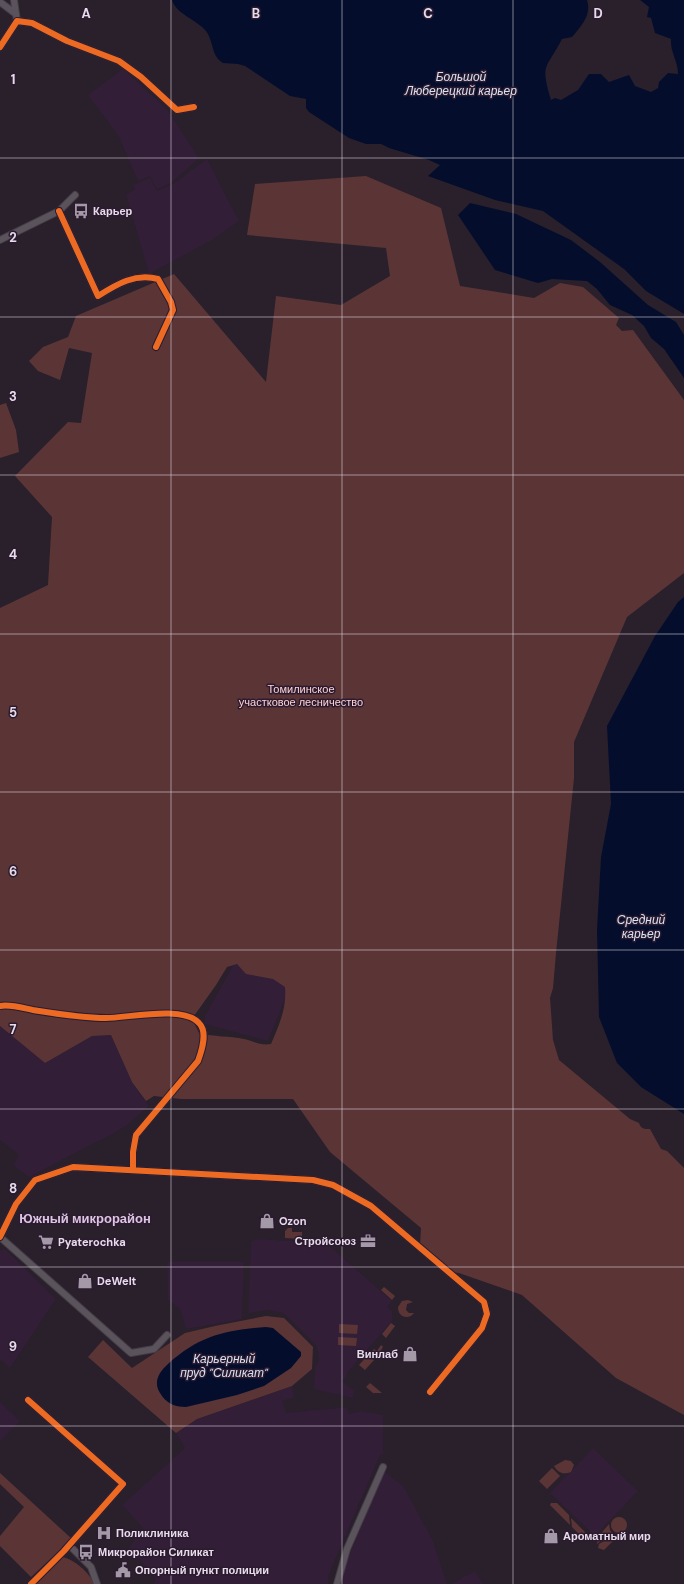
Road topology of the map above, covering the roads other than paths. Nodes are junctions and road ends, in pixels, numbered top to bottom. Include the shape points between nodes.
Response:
1 (14, 0) edge
2 (0, 2) edge
3 (16, 14) junction
4 (17, 21) junction
5 (0, 47) edge
6 (194, 107) dead end
7 (75, 195) dead end
8 (59, 211) junction
9 (0, 240) edge
10 (156, 347) dead end
11 (0, 1006) edge
12 (133, 1170) junction
13 (0, 1237) edge
14 (167, 1335) dead end
15 (430, 1392) dead end
16 (28, 1400) dead end
17 (383, 1467) dead end
18 (69, 1545) junction
19 (31, 1584) edge
20 (97, 1584) edge
21 (337, 1584) edge

1 - 3 street
2 - 3 street
3 - 4 street
4 - 5 street
4 - 6 street via 32,23 79,46 119,61 177,110
7 - 8 street
8 - 9 street
8 - 10 street via 98,296 122,282 138,277 158,279 173,310
11 - 12 street via 84,1017 178,1014 191,1017 200,1023 204,1032 198,1061 140,1128 134,1143
12 - 13 street via 73,1167 35,1180 16,1204
12 - 15 street via 313,1180 333,1184 371,1206 482,1299 486,1308 486,1319 482,1328
13 - 14 street via 131,1353 154,1348
16 - 18 street via 123,1484
17 - 21 street via 348,1548
18 - 19 street
18 - 20 street via 91,1567

